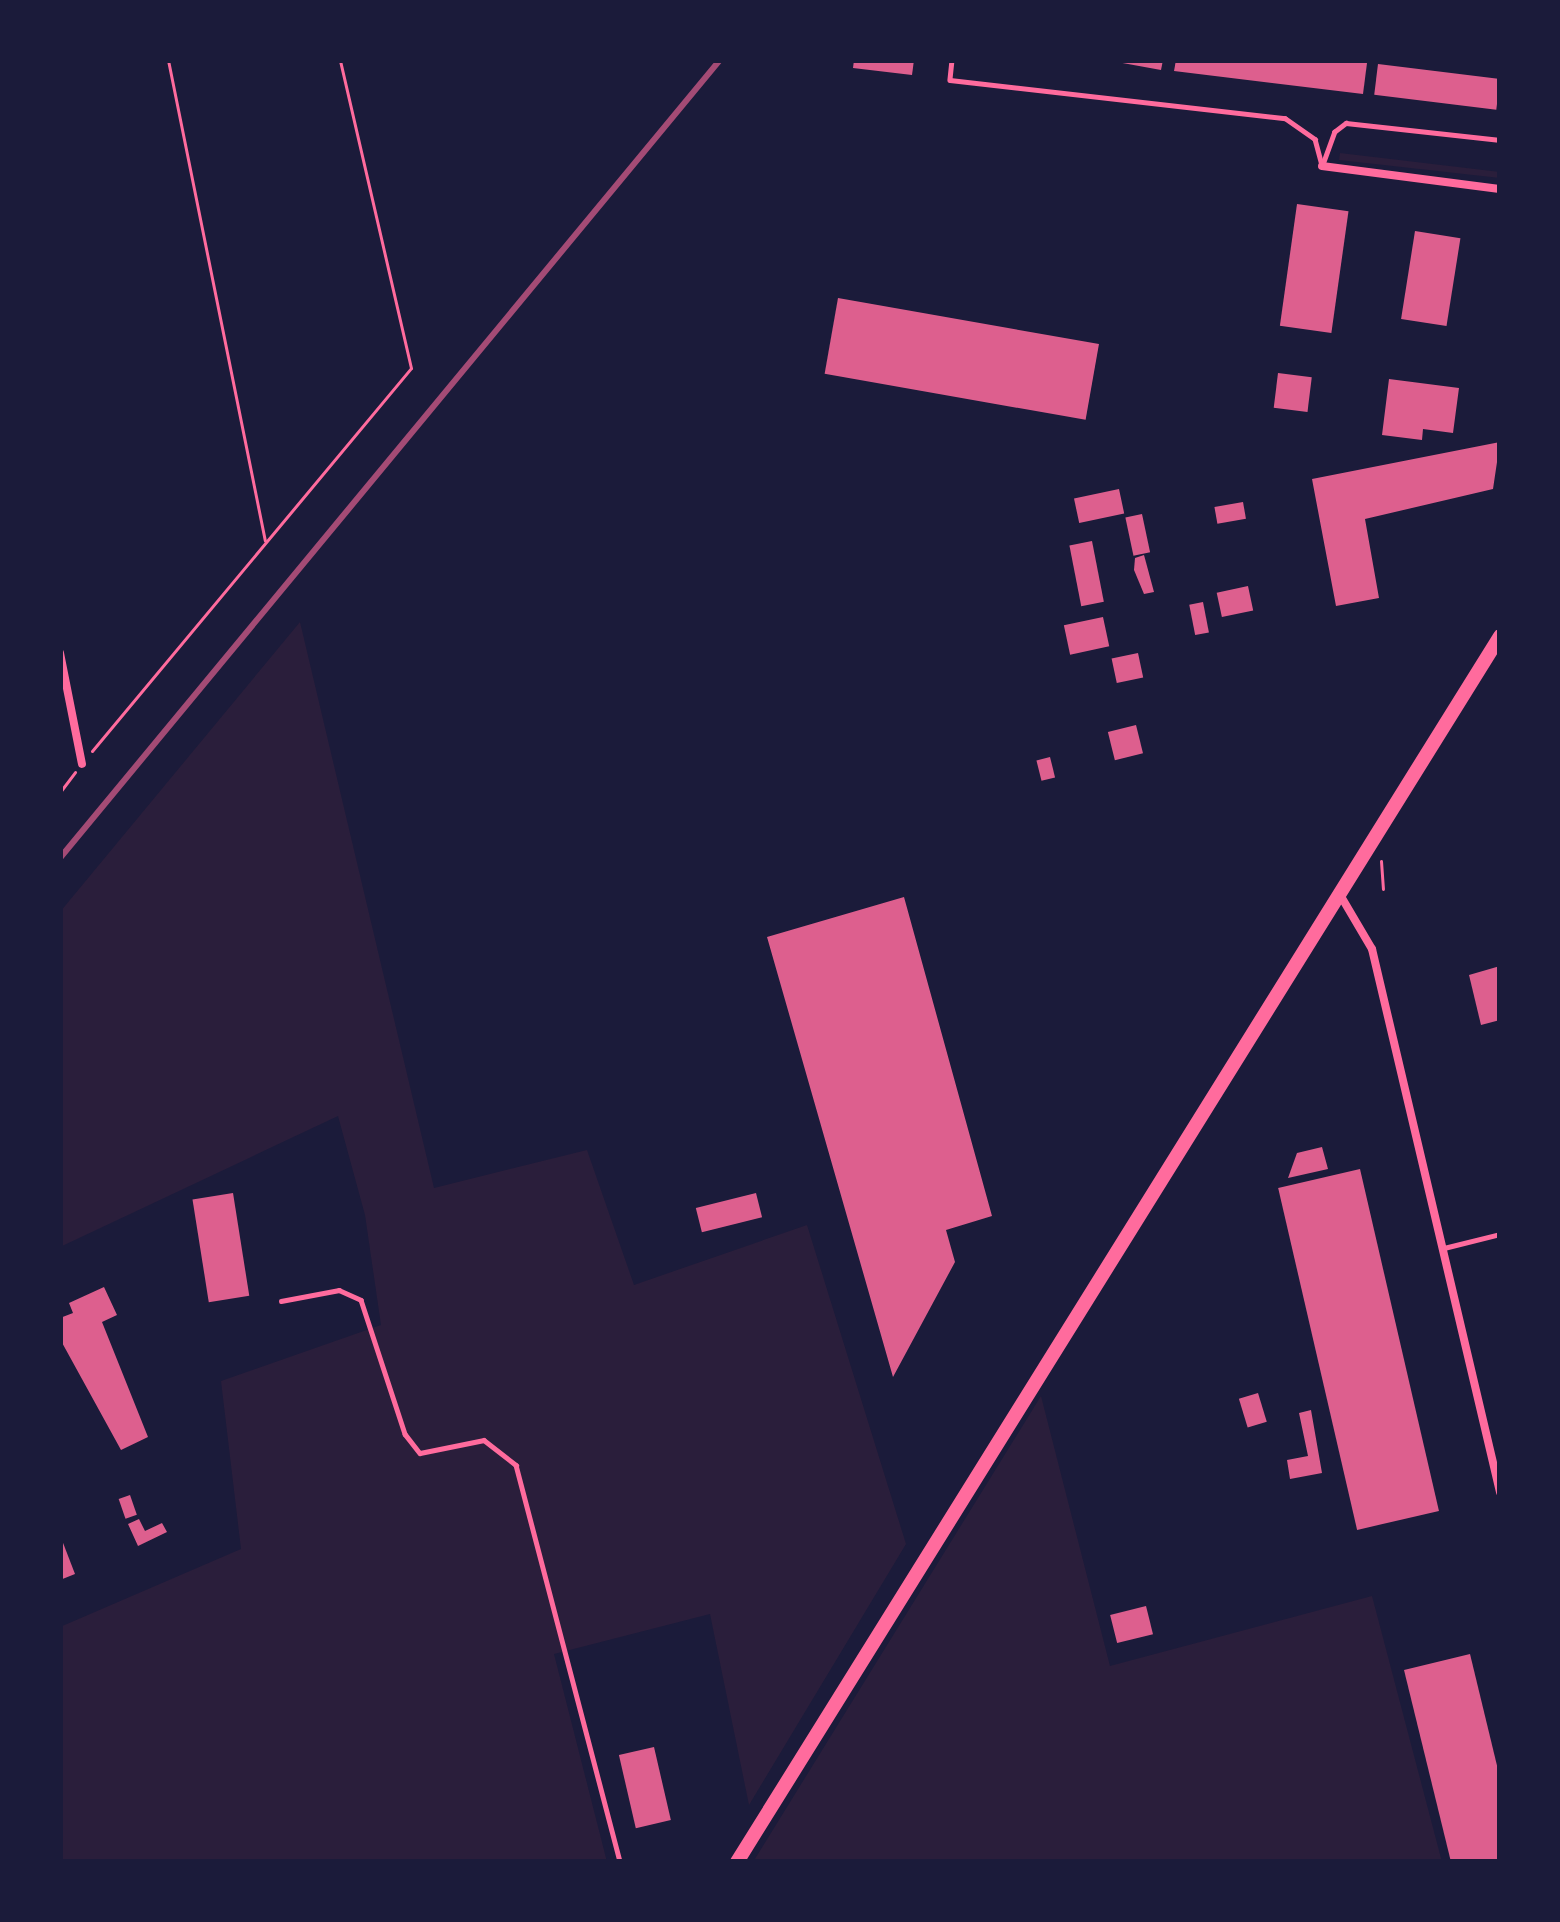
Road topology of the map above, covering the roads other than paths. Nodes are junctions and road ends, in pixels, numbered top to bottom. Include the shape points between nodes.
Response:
1 (952, 60) edge
2 (1500, 140) edge
3 (1322, 166) junction
4 (1500, 189) edge
5 (1500, 636) edge
6 (60, 652) edge
7 (82, 764) road end
8 (1338, 892) junction
9 (1500, 1234) edge
10 (1444, 1248) junction
11 (281, 1301) dead end
12 (1500, 1492) edge
13 (620, 1862) edge
14 (736, 1862) edge

1 - 3 lane via 950,80 1285,118 1315,139
2 - 3 lane via 1346,123 1334,132
3 - 4 street
5 - 8 main road
6 - 7 street
8 - 10 street via 1372,949
8 - 14 main road
9 - 10 lane
10 - 12 street
11 - 13 lane via 339,1290 361,1300 406,1434 420,1453 484,1440 516,1465

